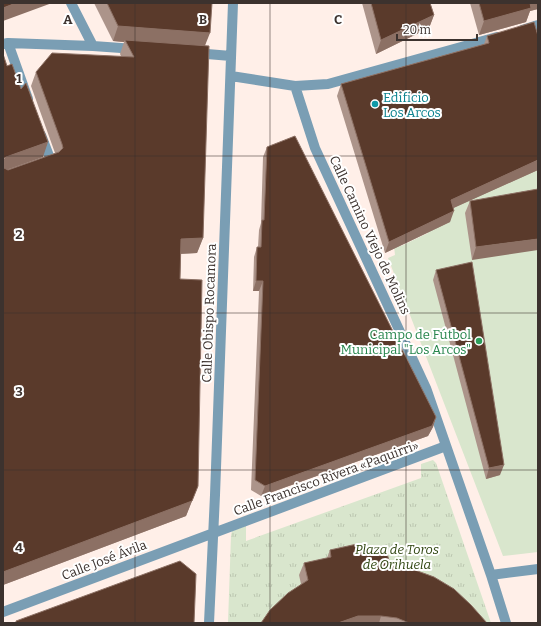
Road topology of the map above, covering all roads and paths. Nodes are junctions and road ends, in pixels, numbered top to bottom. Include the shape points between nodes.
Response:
1 (71, 3) edge
2 (233, 3) edge
3 (538, 25) edge
4 (6, 44) edge
5 (93, 46) junction
6 (145, 50) edge
7 (182, 52) edge
8 (231, 56) junction
9 (230, 76) junction
10 (295, 86) junction
11 (32, 109) edge
12 (37, 124) edge
13 (30, 168) edge
14 (446, 446) junction
15 (214, 533) junction
16 (538, 569) edge
17 (491, 575) junction
18 (3, 612) edge
19 (209, 623) edge
20 (506, 623) edge

1 - 5 street
2 - 8 street, Calle Obispo Rocamora
3 - 10 street via 328,84
4 - 5 street
4 - 11 street
5 - 6 street
7 - 8 street
8 - 9 street, Calle Obispo Rocamora
9 - 10 street
9 - 15 street, Calle Obispo Rocamora
10 - 14 street, Calle Camino Viejo de Molins via 315,148 426,388
12 - 13 street via 50,161
14 - 15 street, Calle Francisco Rivera «Paquirri»
14 - 17 street, Calle Camino Viejo de Molins
15 - 18 street, Calle José Ávila
15 - 19 street, Calle Obispo Rocamora
16 - 17 street
17 - 20 street, Calle Camino Viejo de Molins

